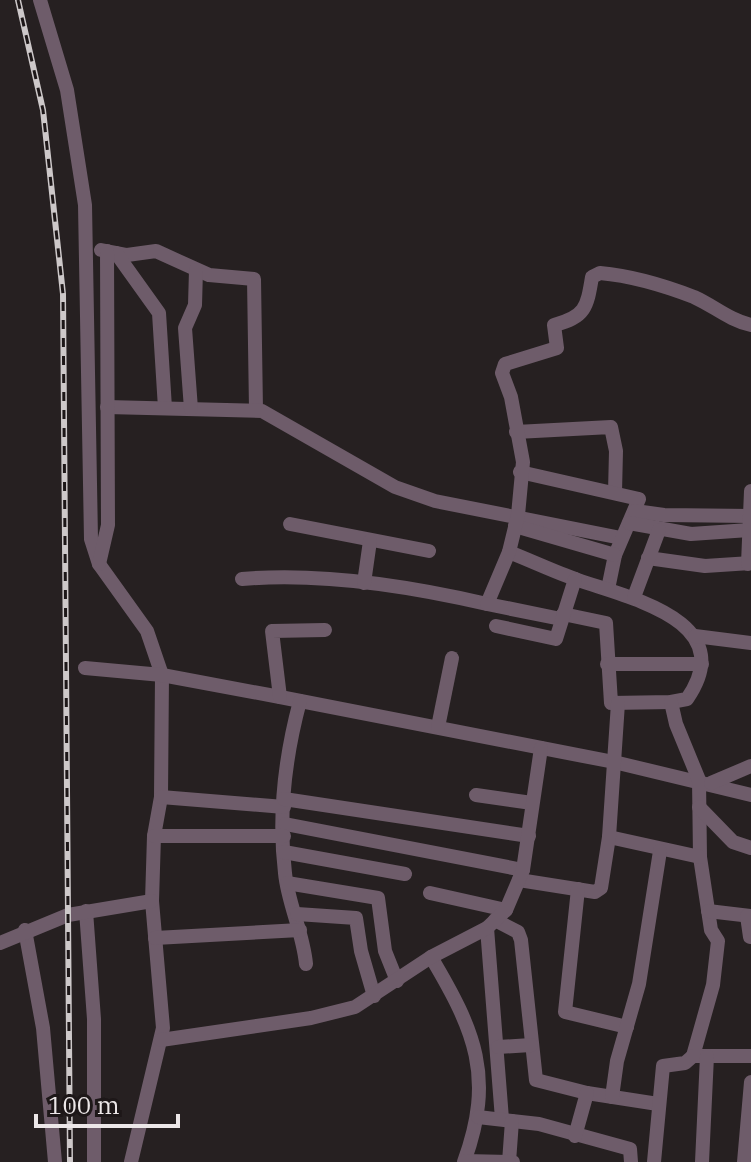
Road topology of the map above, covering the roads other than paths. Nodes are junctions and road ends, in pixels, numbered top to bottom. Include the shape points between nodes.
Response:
1 (40, 0) edge
2 (87, 249) junction
3 (112, 252) junction
4 (196, 270) junction
5 (751, 325) edge
6 (107, 407) junction
7 (165, 408) junction
8 (191, 409) junction
9 (256, 410) junction
10 (516, 432) junction
11 (520, 472) junction
12 (751, 491) edge
13 (615, 492) junction
14 (632, 517) junction
15 (517, 520) junction
16 (750, 521) edge
17 (290, 524) dead end
18 (659, 530) junction
19 (621, 538) junction
20 (370, 541) junction
21 (429, 551) dead end
22 (509, 552) junction
23 (615, 555) junction
24 (648, 558) junction
25 (99, 564) junction
26 (750, 564) edge
27 (242, 579) dead end
28 (575, 579) junction
29 (364, 583) junction
30 (608, 589) junction
31 (634, 597) junction
32 (487, 604) junction
33 (562, 616) junction
34 (496, 626) dead end
35 (325, 630) dead end
36 (695, 636) junction
37 (751, 643) edge
38 (452, 658) dead end
39 (607, 664) junction
40 (702, 664) junction
41 (85, 668) dead end
42 (162, 675) junction
43 (280, 697) junction
44 (300, 701) junction
45 (671, 702) junction
46 (618, 703) junction
47 (438, 727) junction
48 (541, 748) junction
49 (614, 762) junction
50 (751, 766) edge
51 (705, 782) junction
52 (476, 795) dead end
53 (751, 795) edge
54 (161, 797) junction
55 (284, 803) junction
56 (532, 803) junction
57 (699, 807) junction
58 (284, 830) junction
59 (154, 836) junction
60 (529, 836) junction
61 (609, 837) junction
62 (751, 848) edge
63 (660, 851) junction
64 (284, 852) junction
65 (700, 857) junction
66 (405, 874) dead end
67 (521, 875) junction
68 (287, 883) junction
69 (578, 889) junction
70 (430, 893) dead end
71 (152, 901) junction
72 (86, 911) junction
73 (708, 911) junction
74 (749, 916) edge
75 (496, 919) junction
76 (299, 922) junction
77 (25, 930) junction
78 (750, 937) edge
79 (155, 938) junction
80 (0, 943) edge
81 (431, 957) junction
82 (306, 964) dead end
83 (397, 981) junction
84 (374, 996) junction
85 (627, 1027) junction
86 (161, 1040) junction
87 (531, 1045) junction
88 (498, 1047) junction
89 (700, 1056) junction
90 (751, 1056) edge
91 (751, 1082) edge
92 (587, 1093) junction
93 (612, 1097) junction
94 (658, 1104) junction
95 (478, 1117) junction
96 (507, 1120) junction
97 (575, 1136) junction
98 (55, 1162) edge
99 (94, 1162) edge
100 (131, 1162) edge
101 (464, 1162) edge
102 (511, 1162) edge
103 (631, 1162) edge
104 (654, 1162) edge
105 (702, 1162) edge
106 (744, 1162) edge

1 - 2 street via 67,90
2 - 3 street
2 - 25 street via 89,519
3 - 4 street via 156,251
3 - 6 street
3 - 7 street via 159,313
4 - 8 street via 195,305 184,339
4 - 9 street via 256,281
5 - 10 street via 654,283 595,274 579,316 554,325 557,348 502,368
6 - 7 street
6 - 25 street via 108,525
7 - 8 street
8 - 9 street
9 - 15 street via 395,487
10 - 11 street via 523,453
10 - 13 street via 611,427
11 - 13 street
11 - 15 street
12 - 16 street
13 - 14 street via 639,499
14 - 16 street
14 - 18 street
14 - 19 street
15 - 19 street
15 - 22 street
15 - 23 street
16 - 18 street via 708,534
16 - 26 street
17 - 20 street
18 - 24 street
19 - 23 street
20 - 21 street
20 - 29 street
22 - 28 street
22 - 32 street
23 - 30 street
24 - 26 street via 705,566
24 - 31 street
25 - 42 street via 147,631
27 - 29 street via 274,576
28 - 30 street
28 - 33 street
29 - 32 street
30 - 31 street
31 - 36 street via 678,620
32 - 33 street
33 - 34 street via 556,639
33 - 39 street via 606,623
35 - 43 street via 272,631
36 - 37 street
36 - 40 street
38 - 47 street
39 - 40 street
39 - 46 street via 611,702
40 - 45 street via 687,699
41 - 42 street
42 - 43 street
42 - 54 street
43 - 44 street
44 - 47 street
44 - 55 street via 285,765
45 - 46 street
45 - 51 street via 676,724
46 - 49 street
47 - 48 street
48 - 49 street
48 - 56 street
49 - 51 street
49 - 61 street
50 - 51 street
51 - 53 street
51 - 57 street
52 - 56 street
54 - 55 street
54 - 59 street
55 - 58 street
55 - 60 street
56 - 60 street
57 - 62 street via 733,842
57 - 65 street
58 - 59 street
58 - 64 street
58 - 67 street
59 - 71 street
60 - 67 street
61 - 63 street
61 - 69 street via 601,888
63 - 65 street
63 - 85 street
64 - 66 street
64 - 68 street
65 - 73 street
67 - 69 street
67 - 75 street
68 - 76 street
68 - 83 street via 378,898 385,951
69 - 85 street via 565,1012
70 - 75 street
71 - 72 street
71 - 79 street
72 - 77 street
72 - 99 street via 94,1019
73 - 74 street
73 - 89 street via 718,955
74 - 78 street
75 - 81 street
75 - 87 street via 520,936
75 - 88 street
76 - 79 street
76 - 82 street
76 - 84 street via 356,918
77 - 80 street
77 - 98 street via 43,1028
79 - 86 street
81 - 83 street
81 - 95 street via 474,1039 481,1081
83 - 84 street
84 - 86 street via 355,1007 311,1018
85 - 93 street
86 - 100 street
87 - 88 street
87 - 92 street via 536,1080
88 - 96 street
89 - 90 street
89 - 94 street via 663,1066
89 - 105 street
91 - 106 street
92 - 93 street
92 - 97 street
93 - 94 street
94 - 104 street
95 - 96 street
95 - 101 street
96 - 97 street
96 - 102 street
97 - 103 street via 630,1149
101 - 102 street

